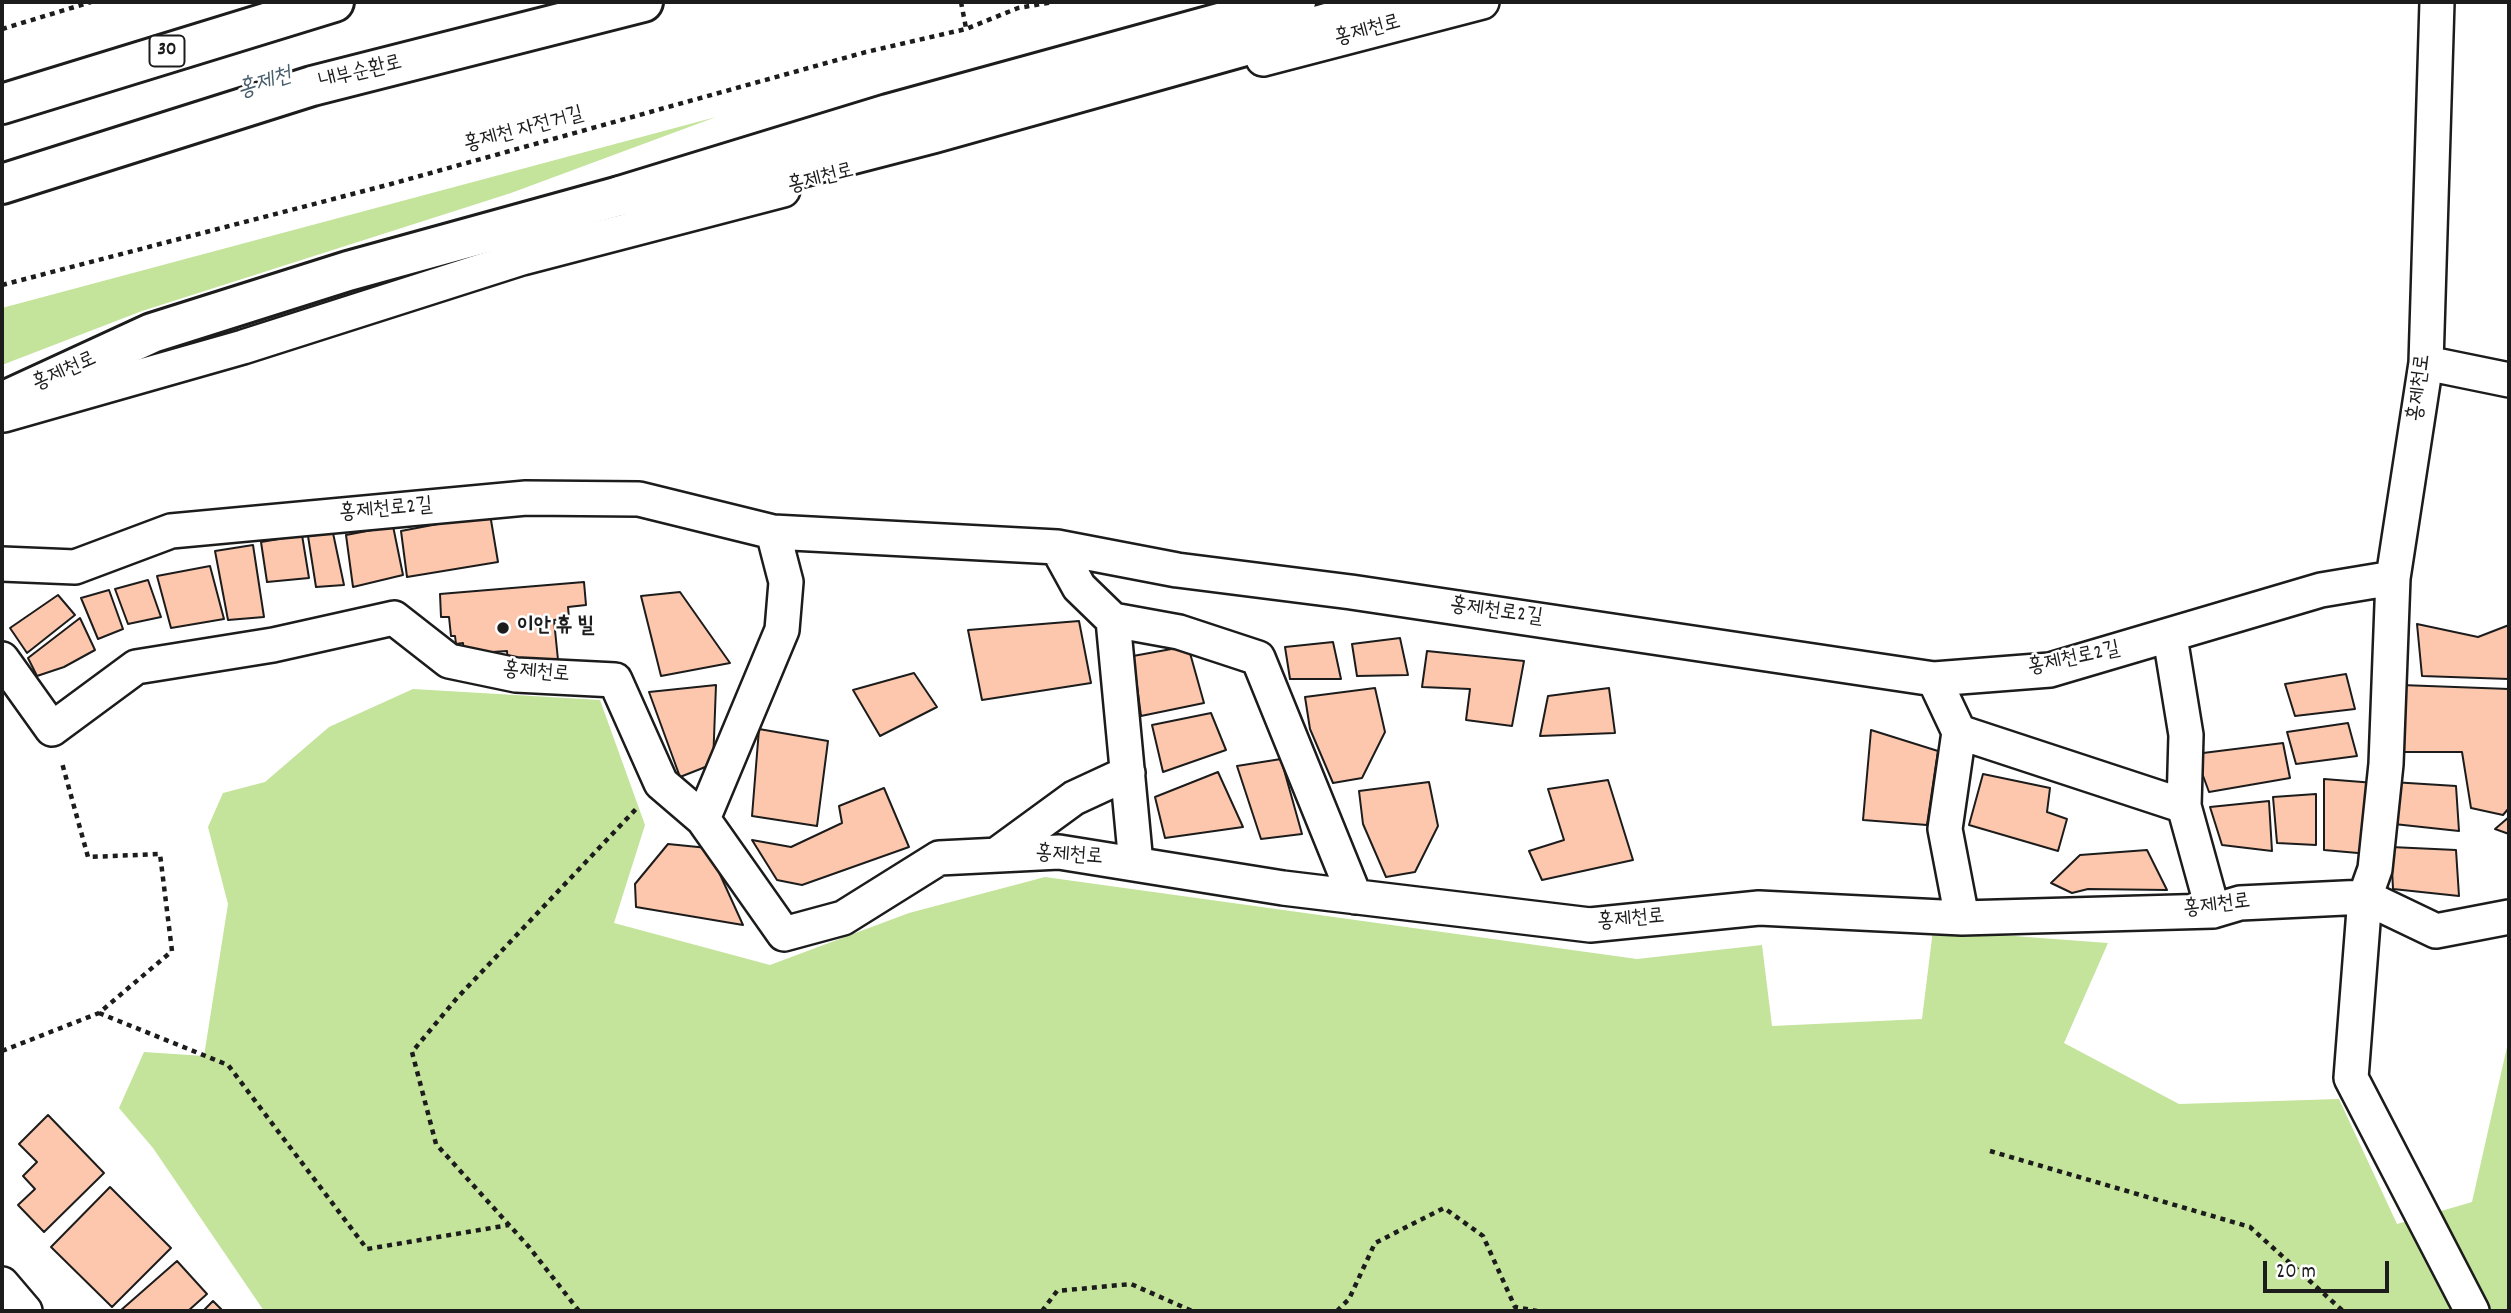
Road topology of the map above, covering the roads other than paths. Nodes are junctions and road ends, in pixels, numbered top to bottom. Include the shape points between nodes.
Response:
1 (334, 2) edge
2 (643, 2) edge
3 (1296, 2) edge
4 (1402, 2) edge
5 (1482, 2) edge
6 (2437, 2) edge
7 (2, 103) edge
8 (2, 184) edge
9 (620, 196) junction
10 (2426, 363) junction
11 (2509, 380) edge
12 (2, 402) edge
13 (2, 415) edge
14 (773, 532) junction
15 (1057, 547) junction
16 (2, 564) edge
17 (2393, 578) junction
18 (1114, 620) junction
19 (2170, 637) junction
20 (2, 659) edge
21 (1934, 679) junction
22 (1959, 732) junction
23 (1128, 772) junction
24 (2184, 806) junction
25 (703, 819) junction
26 (996, 855) junction
27 (1136, 864) junction
28 (1355, 897) junction
29 (2365, 897) junction
30 (2213, 911) junction
31 (2509, 917) edge
32 (1962, 918) junction
33 (2, 1284) edge
34 (25, 1311) edge
35 (2472, 1311) edge

1 - 7 main road, 30
2 - 8 main road, 내부순환로 via 312,86
3 - 9 main road, 홍제천로 via 757,152
4 - 9 main road via 756,179
5 - 13 street, 홍제천로 via 522,258 243,347
6 - 10 street, 홍제천로
9 - 12 main road, 홍제천로 via 348,271 152,333
10 - 11 street
10 - 17 street, 홍제천로
14 - 15 street, 홍제천로2길
14 - 16 street, 홍제천로2길 via 639,499 526,498 171,531 75,567
14 - 25 street via 786,582 782,630
15 - 18 street via 1079,587
15 - 21 street, 홍제천로2길 via 1177,570
17 - 19 street, 홍제천로2길 via 2321,590
17 - 29 street, 홍제천로 via 2386,764 2375,869
18 - 23 street
18 - 28 street via 1179,632 1258,658
19 - 21 street, 홍제천로2길 via 2050,670
19 - 24 street via 2186,735
20 - 25 street, 홍제천로 via 52,729 136,667 273,645 394,618 449,661 516,675 615,680 661,783
21 - 22 street
22 - 24 street
22 - 32 street via 1945,829
23 - 26 street via 1074,798
23 - 27 street
24 - 30 street
25 - 26 street, 홍제천로 via 784,934 843,918 939,858
26 - 27 street, 홍제천로 via 1059,852
27 - 28 street, 홍제천로
28 - 32 street, 홍제천로 via 1590,925 1759,908
29 - 30 street, 홍제천로 via 2240,903
29 - 31 street, 홍제천로 via 2436,932
29 - 35 street, 홍제천로 via 2351,1078
30 - 32 street, 홍제천로
33 - 34 street

